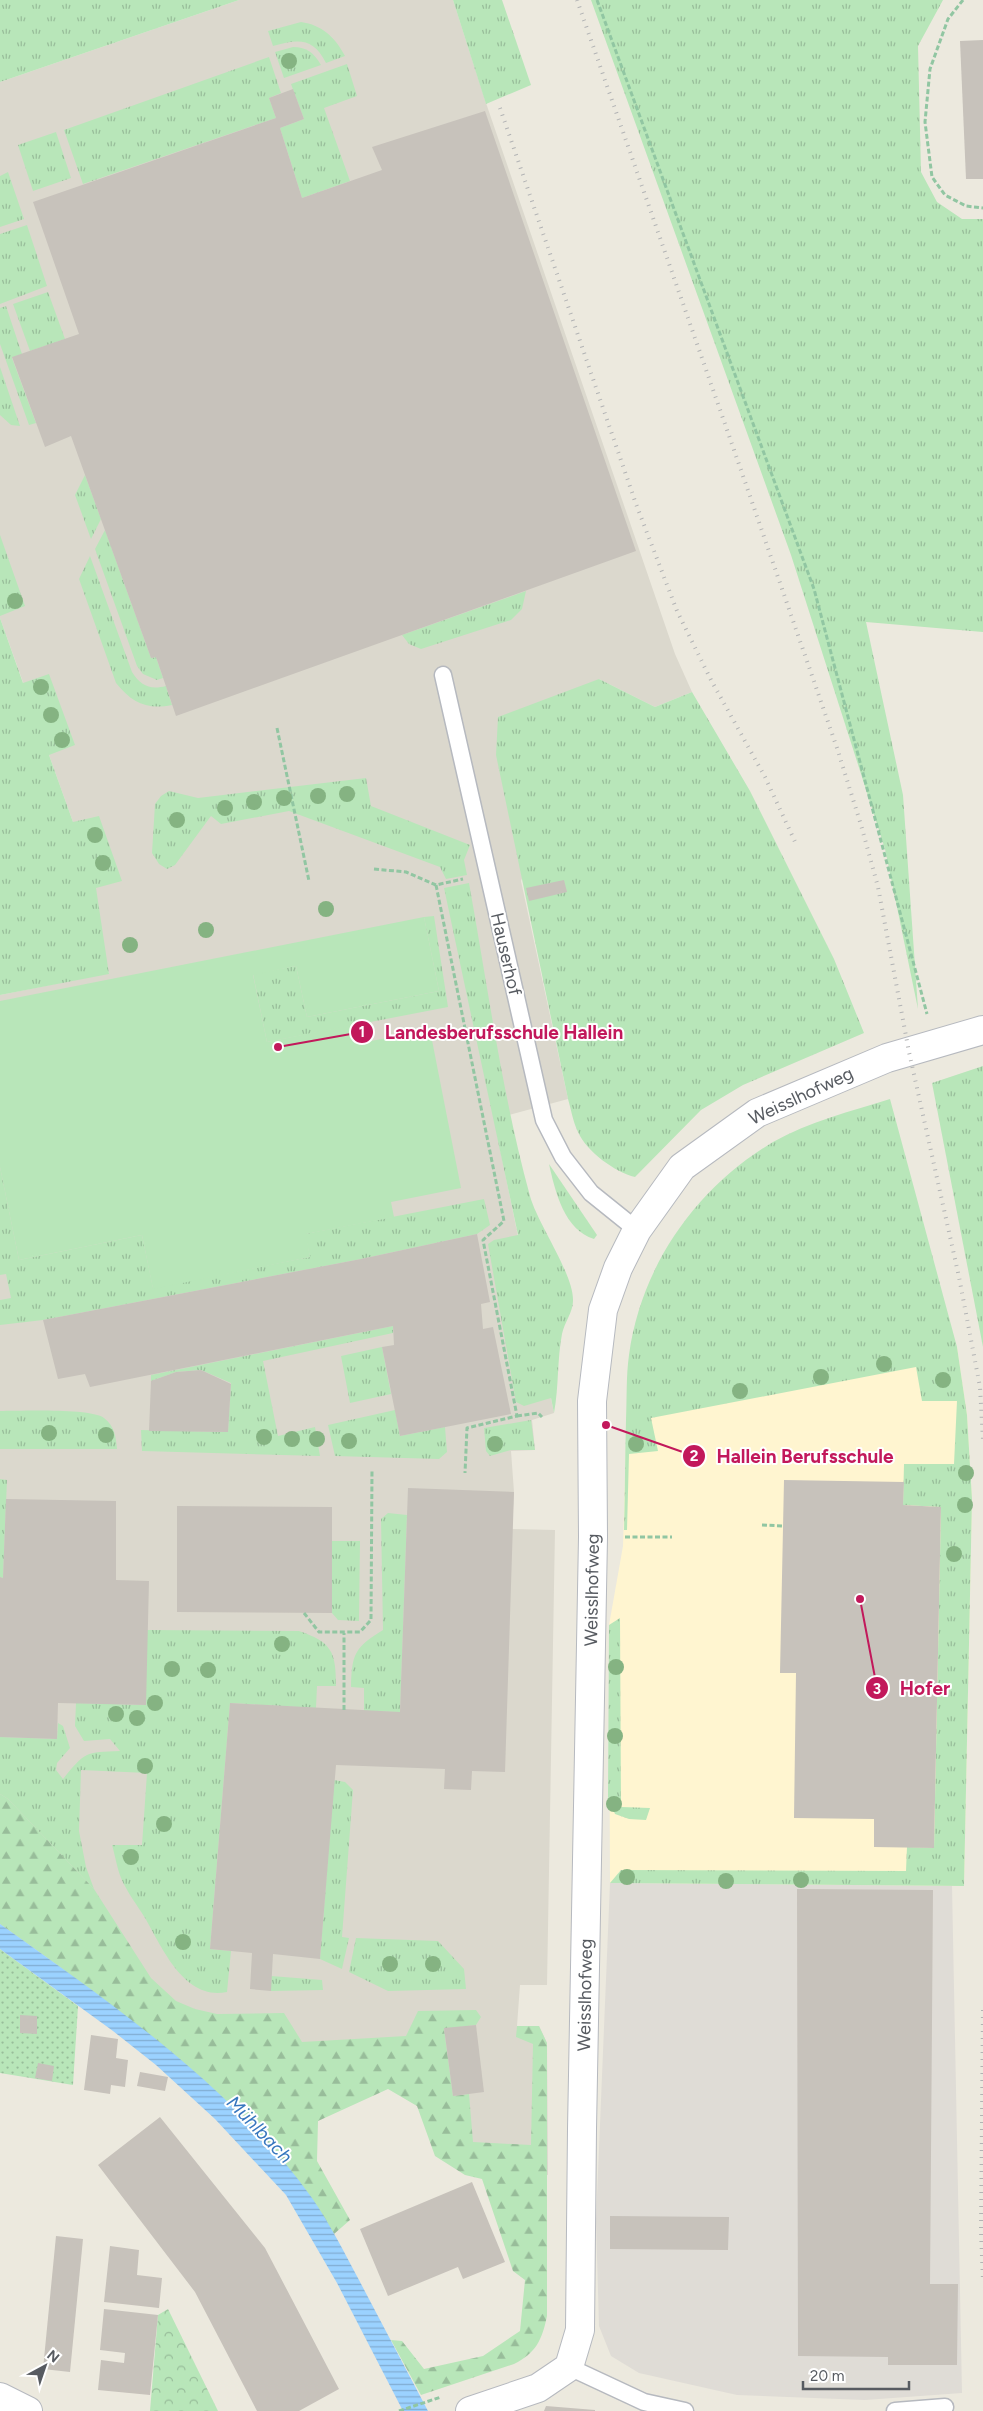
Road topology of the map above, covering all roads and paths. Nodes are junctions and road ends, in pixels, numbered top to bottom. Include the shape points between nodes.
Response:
1 (597, 0) edge
2 (963, 0) edge
3 (983, 208) edge
4 (443, 675) dead end
5 (277, 728) dead end
6 (374, 868) dead end
7 (488, 874) junction
8 (309, 881) dead end
9 (436, 885) junction
10 (983, 1030) edge
11 (935, 1044) junction
12 (637, 1230) junction
13 (517, 1416) junction
14 (542, 1417) dead end
15 (372, 1471) dead end
16 (465, 1473) dead end
17 (762, 1525) dead end
18 (783, 1526) dead end
19 (619, 1537) dead end
20 (672, 1537) dead end
21 (304, 1613) dead end
22 (344, 1633) junction
23 (344, 1710) dead end
24 (569, 2367) junction
25 (0, 2397) edge
26 (945, 2407) dead end
27 (28, 2411) edge
28 (470, 2411) edge
29 (685, 2411) edge
30 (895, 2411) edge

1 - 11 path via 814,589
2 - 3 path via 948,19 930,70 925,122 932,177 946,195 966,206
4 - 7 lane, Hauserhof
5 - 8 path
6 - 9 path via 406,872
7 - 9 path
7 - 12 lane, Hauserhof via 544,1120 563,1157 591,1193
9 - 13 path via 504,1222 483,1240
10 - 11 street, Weisslhofweg
11 - 12 street, Weisslhofweg via 846,1074 757,1113 682,1167
12 - 24 street, Weisslhofweg via 618,1268 603,1310 592,1402 593,1537 580,2330
13 - 14 path via 538,1413
13 - 16 path via 467,1428
15 - 22 path via 371,1620 360,1632
17 - 18 path
19 - 20 path
21 - 22 path via 319,1632
22 - 23 path
24 - 28 street via 538,2388
24 - 29 lane via 644,2402
25 - 27 street
26 - 30 lane

